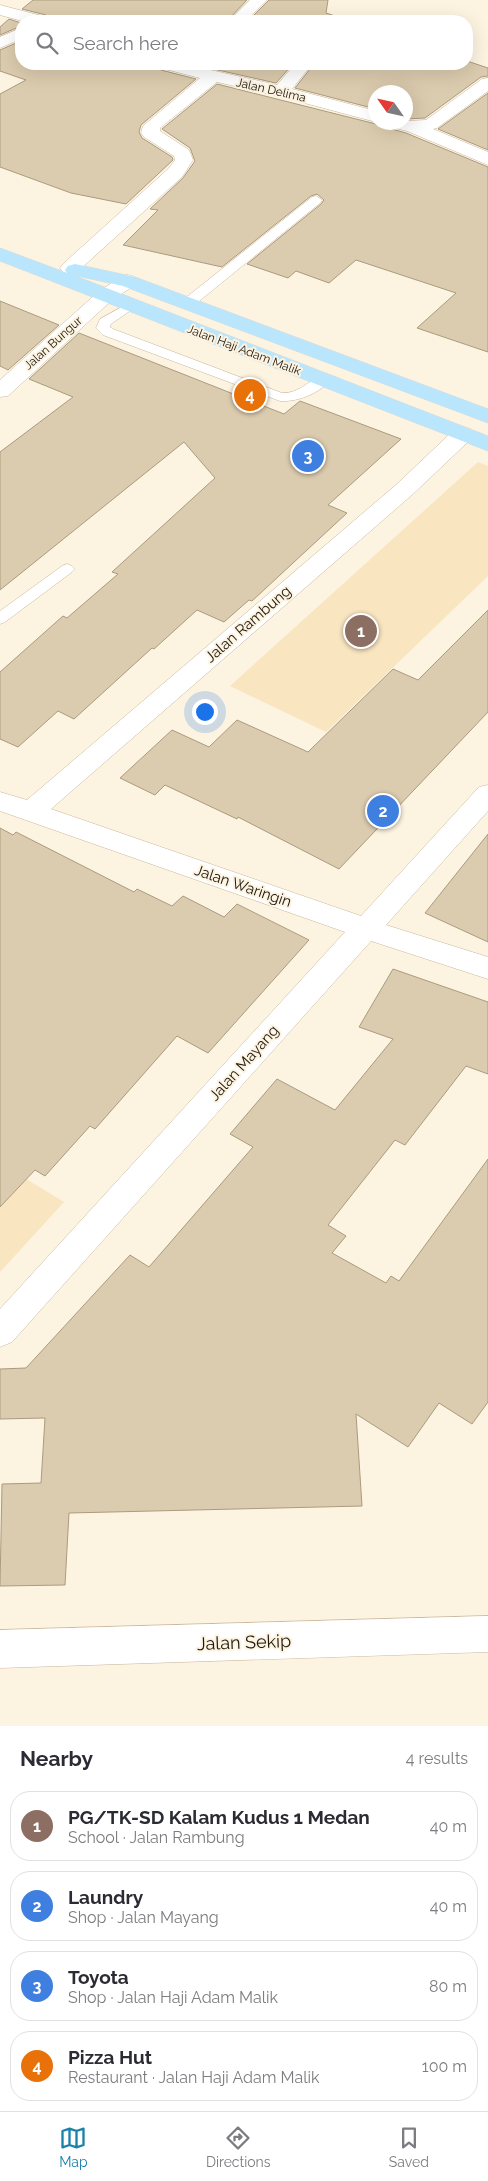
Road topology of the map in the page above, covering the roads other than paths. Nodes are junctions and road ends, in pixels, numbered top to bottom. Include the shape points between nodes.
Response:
1 (259, 0) edge
2 (0, 10) edge
3 (18, 15) edge
4 (243, 15) edge
5 (15, 36) edge
6 (0, 43) edge
7 (198, 70) edge
8 (299, 70) edge
9 (213, 76) junction
10 (488, 83) edge
11 (281, 91) junction
12 (368, 115) edge
13 (413, 127) joint
14 (488, 158) edge
15 (316, 200) dead end
16 (0, 241) edge
17 (0, 254) edge
18 (70, 268) junction
19 (128, 281) junction
20 (105, 296) junction
21 (188, 303) junction
22 (132, 306) junction
23 (323, 380) junction
24 (0, 390) edge
25 (488, 416) edge
26 (462, 434) junction
27 (488, 444) edge
28 (67, 569) dead end
29 (0, 619) edge
30 (488, 794) edge
31 (0, 801) edge
32 (32, 811) junction
33 (367, 929) junction
34 (488, 968) edge
35 (0, 1332) edge
36 (488, 1634) edge
37 (0, 1649) edge

1 - 4 street
2 - 3 street
5 - 6 street
7 - 9 street, Jalan Delima
8 - 11 street
9 - 11 street, Jalan Delima
9 - 18 street via 152,126 150,132 155,138 183,154 184,160 175,173
10 - 13 street via 432,124
11 - 12 street, Jalan Delima
13 - 14 street
15 - 21 lane
16 - 18 main road, Jalan Haji Adam Malik
17 - 20 main road, Jalan Haji Adam Malik
18 - 19 main road, Jalan Haji Adam Malik
19 - 20 street, Jalan Bungur
19 - 21 main road, Jalan Haji Adam Malik
20 - 22 main road, Jalan Haji Adam Malik
20 - 24 street, Jalan Bungur
21 - 25 main road, Jalan Haji Adam Malik
22 - 23 main road, Jalan Haji Adam Malik
22 - 23 lane via 105,322 103,328 280,397 296,396
23 - 26 main road, Jalan Haji Adam Malik
26 - 27 main road, Jalan Haji Adam Malik
26 - 32 street, Jalan Rambung via 405,489
28 - 29 lane
30 - 33 street, Jalan Mayang
31 - 32 street, Jalan Waringin
32 - 33 street, Jalan Waringin
33 - 34 street, Jalan Waringin
33 - 35 street, Jalan Mayang
36 - 37 street, Jalan Sekip

